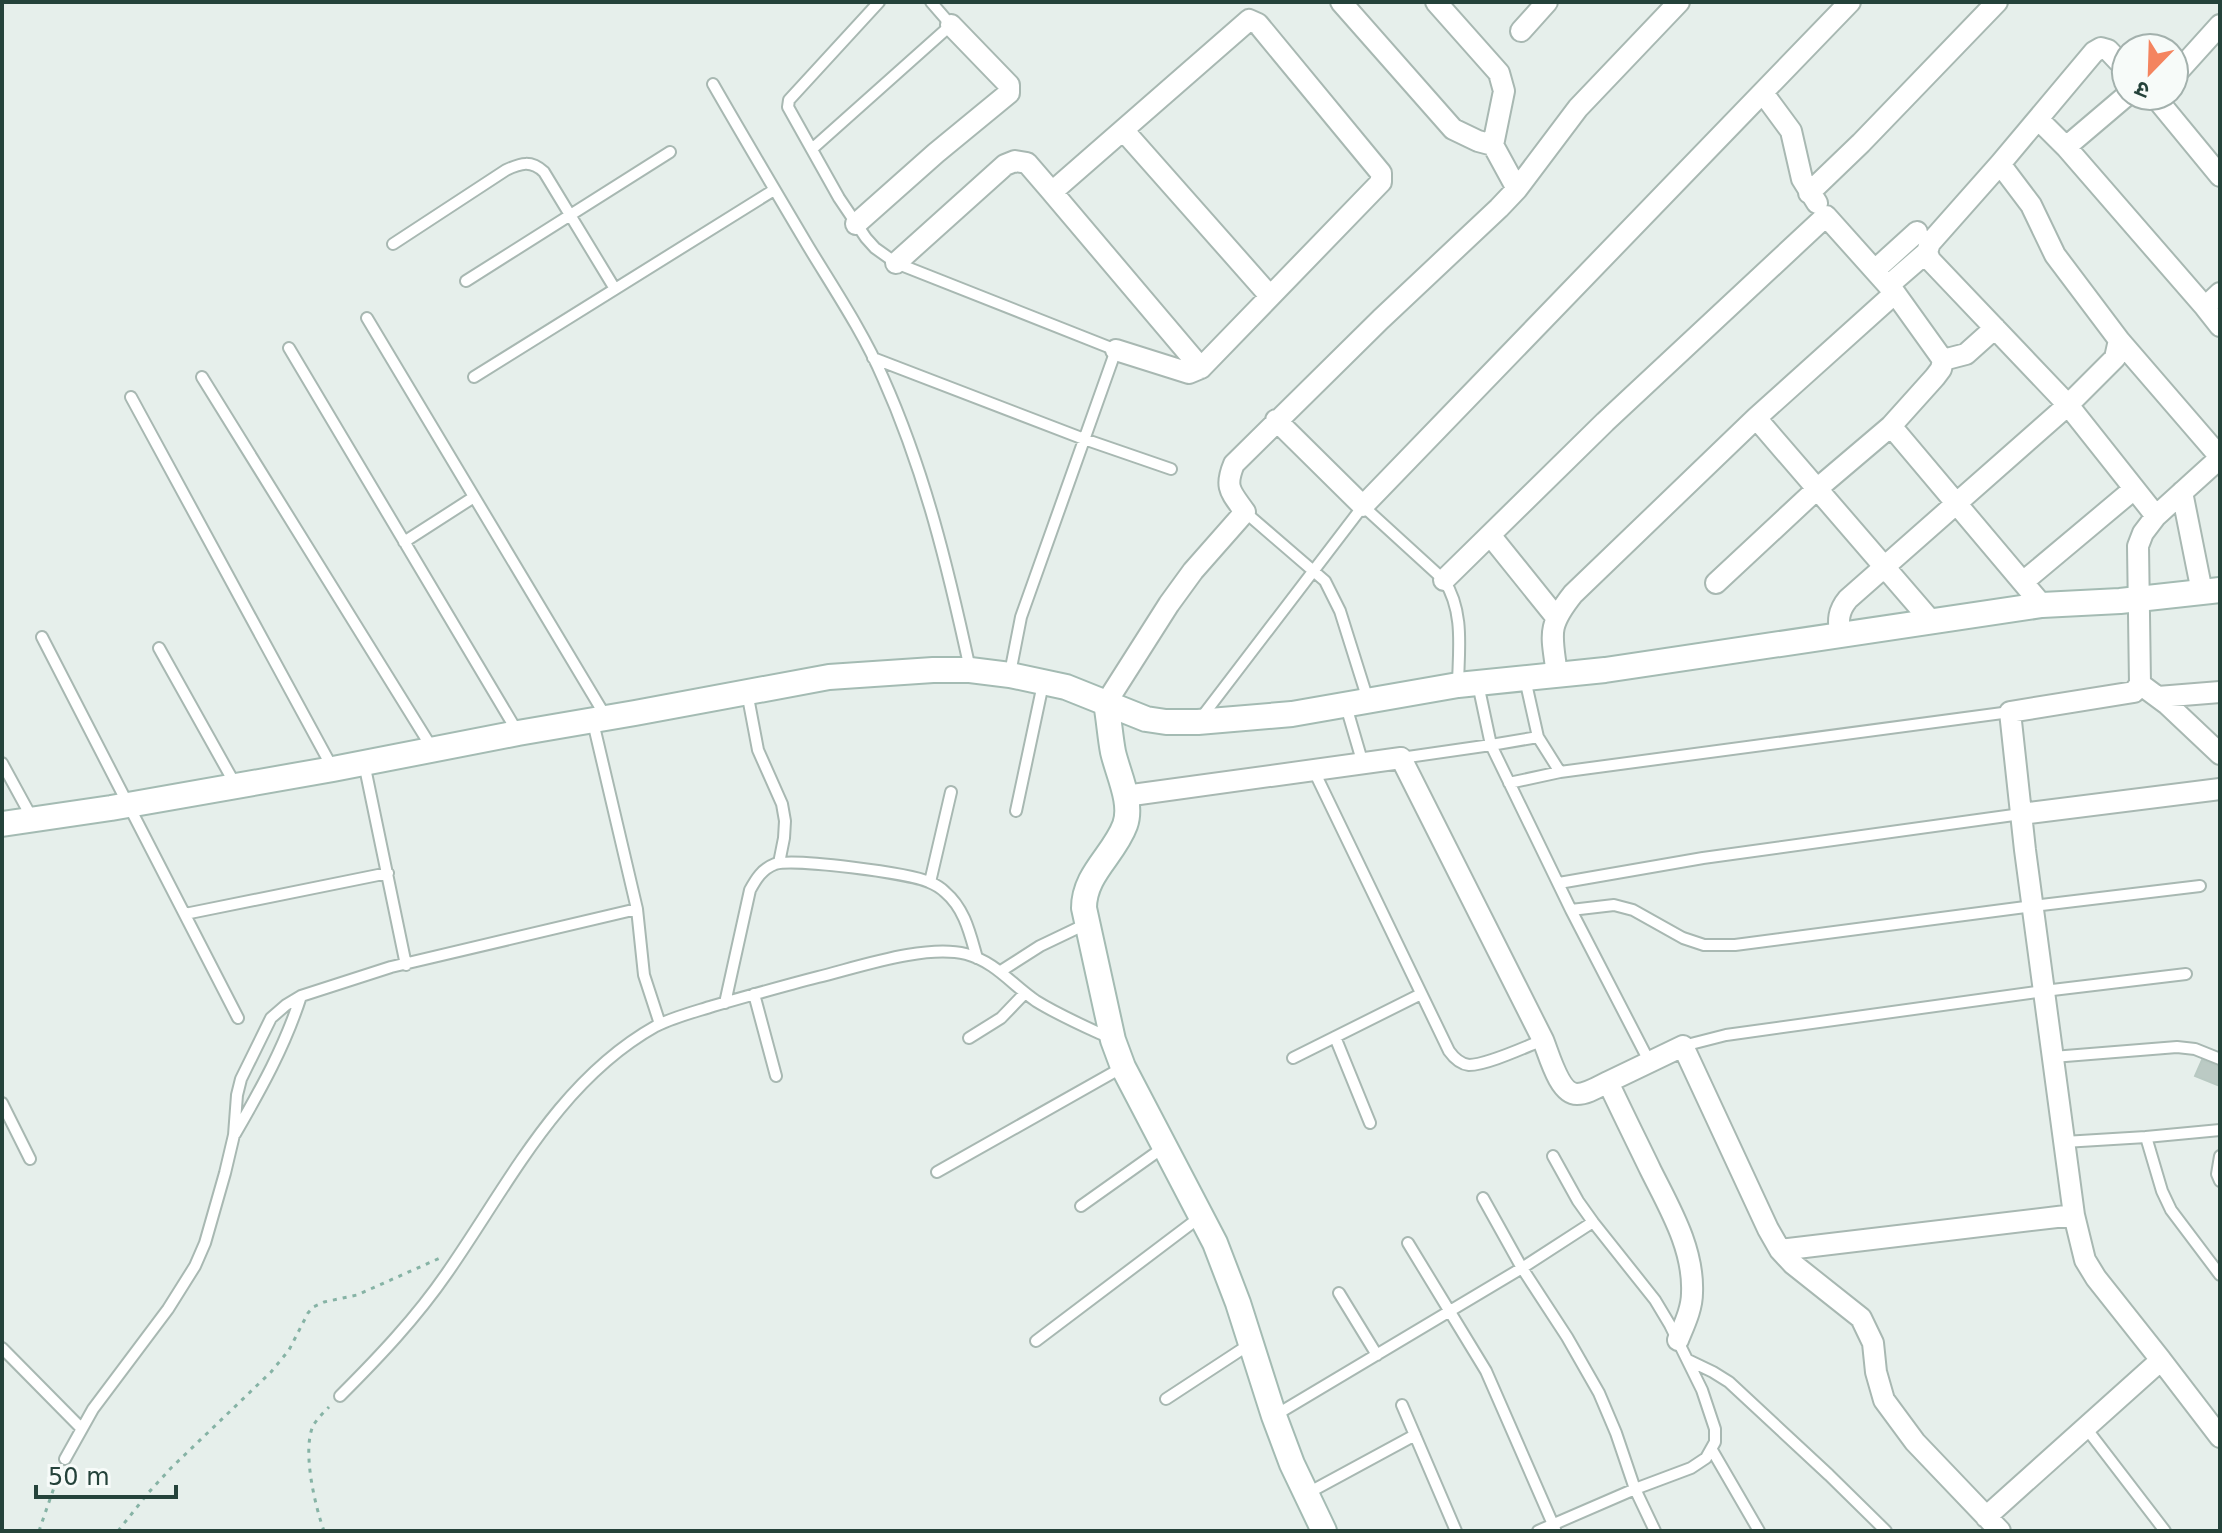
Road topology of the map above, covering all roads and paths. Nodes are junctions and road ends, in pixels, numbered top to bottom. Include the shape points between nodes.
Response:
1 (879, 2) edge
2 (931, 2) edge
3 (1341, 2) edge
4 (1436, 2) edge
5 (1547, 2) edge
6 (1679, 2) edge
7 (1850, 2) edge
8 (1997, 2) edge
9 (951, 25) junction
10 (2220, 25) edge
11 (1521, 31) dead end
12 (2110, 52) edge
13 (2190, 58) edge
14 (713, 84) dead end
15 (1763, 93) junction
16 (2110, 110) edge
17 (2168, 112) edge
18 (2038, 119) junction
19 (1124, 131) junction
20 (1493, 145) junction
21 (2066, 147) junction
22 (812, 149) junction
23 (670, 152) dead end
24 (2000, 164) junction
25 (2220, 176) edge
26 (1517, 189) junction
27 (774, 190) junction
28 (1052, 192) junction
29 (1809, 193) junction
30 (568, 215) junction
31 (1826, 216) junction
32 (856, 224) junction
33 (1917, 232) dead end
34 (393, 244) dead end
35 (1927, 252) junction
36 (896, 263) junction
37 (466, 281) dead end
38 (1887, 283) junction
39 (615, 289) junction
40 (2220, 293) edge
41 (1270, 296) junction
42 (2205, 307) junction
43 (367, 318) dead end
44 (2220, 326) edge
45 (1995, 328) junction
46 (2119, 340) junction
47 (289, 348) dead end
48 (1116, 350) junction
49 (873, 358) junction
50 (1943, 360) junction
51 (1201, 368) junction
52 (202, 377) dead end
53 (474, 377) dead end
54 (131, 397) dead end
55 (2068, 405) junction
56 (1756, 418) junction
57 (1276, 420) junction
58 (1891, 426) junction
59 (1084, 439) junction
60 (2220, 457) edge
61 (1171, 469) dead end
62 (1818, 488) junction
63 (2134, 489) junction
64 (2182, 492) junction
65 (474, 497) junction
66 (1956, 502) junction
67 (1363, 506) junction
68 (1245, 512) junction
69 (2156, 516) junction
70 (1490, 535) junction
71 (404, 542) junction
72 (1884, 565) junction
73 (1314, 570) junction
74 (1444, 580) junction
75 (2023, 582) junction
76 (1716, 583) dead end
77 (2211, 591) edge
78 (2139, 599) junction
79 (2042, 605) junction
80 (1556, 617) junction
81 (1932, 622) junction
82 (1840, 635) junction
83 (42, 637) dead end
84 (159, 648) dead end
85 (970, 670) junction
86 (1010, 675) junction
87 (1557, 675) junction
88 (1525, 679) junction
89 (1043, 682) junction
90 (2140, 684) junction
91 (1468, 685) junction
92 (747, 692) junction
93 (2220, 692) edge
94 (2158, 697) junction
95 (1106, 703) junction
96 (1357, 704) junction
97 (2010, 712) junction
98 (600, 720) junction
99 (1198, 722) junction
100 (518, 733) junction
101 (1538, 737) junction
102 (1491, 745) junction
103 (433, 750) junction
104 (2220, 754) edge
105 (1401, 758) junction
106 (2, 763) edge
107 (364, 763) junction
108 (1363, 764) junction
109 (333, 769) junction
110 (1314, 771) junction
111 (1560, 772) junction
112 (1509, 783) junction
113 (236, 786) junction
114 (2220, 789) edge
115 (951, 792) dead end
116 (1125, 796) junction
117 (129, 804) junction
118 (1016, 811) dead end
119 (2021, 814) junction
120 (33, 819) junction
121 (2, 824) edge
122 (779, 863) junction
123 (388, 873) junction
124 (930, 882) junction
125 (1559, 883) junction
126 (2200, 886) dead end
127 (2033, 906) junction
128 (637, 909) junction
129 (1571, 910) junction
130 (185, 914) junction
131 (1086, 924) junction
132 (977, 958) junction
133 (406, 965) junction
134 (1001, 971) junction
135 (2186, 974) dead end
136 (2044, 991) junction
137 (1025, 993) junction
138 (754, 994) junction
139 (1421, 994) junction
140 (301, 996) junction
141 (725, 1003) junction
142 (238, 1018) dead end
143 (660, 1024) junction
144 (1335, 1037) junction
145 (969, 1038) dead end
146 (1113, 1040) junction
147 (1543, 1040) junction
148 (1683, 1046) junction
149 (2053, 1057) junction
150 (1293, 1058) dead end
151 (2220, 1059) edge
152 (1649, 1061) junction
153 (1123, 1067) junction
154 (776, 1076) dead end
155 (1608, 1082) junction
156 (2, 1103) edge
157 (1370, 1123) dead end
158 (2220, 1130) edge
159 (234, 1135) junction
160 (2146, 1137) junction
161 (2064, 1142) junction
162 (1166, 1146) junction
163 (1553, 1156) dead end
164 (2220, 1156) edge
165 (30, 1159) dead end
166 (937, 1172) dead end
167 (2220, 1181) edge
168 (1483, 1198) dead end
169 (1081, 1206) dead end
170 (2074, 1215) junction
171 (1201, 1216) junction
172 (1593, 1222) junction
173 (1408, 1243) dead end
174 (465, 1247) junction
175 (1780, 1250) junction
176 (1522, 1268) junction
177 (2220, 1275) edge
178 (1339, 1293) dead end
179 (1450, 1311) junction
180 (1678, 1340) junction
181 (1036, 1341) dead end
182 (1250, 1344) junction
183 (2, 1348) edge
184 (1377, 1355) junction
185 (1688, 1360) junction
186 (2161, 1360) junction
187 (340, 1396) joint
188 (1166, 1399) dead end
189 (1402, 1405) dead end
190 (1274, 1416) junction
191 (81, 1428) junction
192 (2086, 1428) junction
193 (1415, 1435) junction
194 (2220, 1437) edge
195 (1712, 1450) junction
196 (65, 1459) joint
197 (1635, 1489) junction
198 (1306, 1494) junction
199 (1993, 1524) edge
200 (1554, 1528) edge
201 (39, 1531) edge
202 (118, 1531) edge
203 (324, 1531) edge
204 (1324, 1531) edge
205 (1456, 1531) edge
206 (1538, 1531) edge
207 (1655, 1531) edge
208 (1759, 1531) edge
209 (1886, 1531) edge
210 (2165, 1531) edge

1 - 22 lane via 789,100
2 - 9 lane
3 - 20 street via 1453,129
4 - 20 street via 1499,73 1504,91
5 - 11 street
6 - 26 street via 1578,108
7 - 15 street
8 - 29 street
9 - 22 lane
9 - 32 street via 1009,85 1009,93
10 - 13 street
12 - 18 street via 2101,48 2094,52
14 - 27 lane
15 - 29 street via 1791,131
15 - 67 street
16 - 21 street
17 - 25 street
18 - 21 street
18 - 24 street
19 - 28 street
19 - 41 street
19 - 41 street via 1249,20 1258,24 1381,173 1381,182
20 - 26 street
21 - 42 street
22 - 32 lane
23 - 30 lane
24 - 35 street
24 - 46 street via 2031,205 2055,255
26 - 57 street
27 - 39 lane
27 - 49 lane
28 - 36 street via 1027,163 1005,165
28 - 51 street
29 - 31 street
30 - 34 lane via 544,172 537,165 519,164
30 - 37 lane
30 - 39 lane
31 - 38 street
31 - 70 street
32 - 36 lane
33 - 38 street
35 - 38 street
35 - 45 street
36 - 48 lane
38 - 50 street
38 - 56 street
39 - 53 lane
40 - 42 street
41 - 51 street
42 - 44 street
43 - 65 lane
45 - 50 street via 1966,354
45 - 55 street
46 - 55 street via 2115,358
46 - 60 street
47 - 71 lane
48 - 51 street via 1189,373
48 - 59 lane
49 - 59 lane
49 - 85 lane via 921,471
50 - 58 street via 1935,377
52 - 103 lane
54 - 109 lane
55 - 63 street
55 - 66 street
56 - 62 street
56 - 80 street via 1573,594
57 - 67 street
57 - 68 street via 1234,464 1228,478 1229,490
58 - 62 street
58 - 66 street
59 - 61 lane
59 - 86 lane via 1021,617
60 - 64 street
62 - 72 street
62 - 76 street
63 - 69 street
63 - 75 street
64 - 69 street
64 - 77 street
65 - 71 lane
65 - 98 lane
66 - 72 street
66 - 75 street
67 - 73 lane
67 - 74 lane
68 - 73 lane
68 - 95 street via 1193,571
69 - 78 street via 2138,546
70 - 74 street
70 - 80 street
71 - 100 lane
72 - 81 street
72 - 82 street via 1840,609
73 - 96 lane via 1340,611
73 - 99 lane
74 - 91 lane via 1458,609
75 - 79 street
77 - 78 street
78 - 79 street
78 - 90 street
79 - 81 street
80 - 87 street via 1552,630
81 - 82 street
82 - 87 street
83 - 117 lane
84 - 113 lane
85 - 86 street
85 - 92 street via 829,677
86 - 89 street
87 - 88 street
88 - 91 street
88 - 101 lane
89 - 95 street
89 - 118 lane
90 - 94 street
90 - 97 street via 2134,692
91 - 96 street
91 - 102 lane
92 - 98 street
92 - 122 lane via 758,750 782,804
93 - 94 street
94 - 104 street
95 - 99 street via 1146,719
95 - 116 street
96 - 99 street
96 - 108 lane
97 - 111 lane
97 - 119 street
98 - 100 street
98 - 128 lane
100 - 103 street
101 - 102 lane
101 - 111 lane
102 - 105 lane
102 - 112 lane
103 - 107 street
105 - 108 street
105 - 147 street
106 - 120 lane
107 - 109 street
107 - 123 lane
108 - 110 street
109 - 113 street
110 - 116 street
110 - 139 lane
111 - 112 lane
112 - 125 lane
113 - 117 street
114 - 119 street
115 - 124 lane
116 - 131 street via 1125,826 1084,896
117 - 120 street
117 - 130 lane
119 - 125 lane
119 - 127 street
120 - 121 street
122 - 124 lane via 829,865
122 - 141 lane via 767,868 750,890
123 - 130 lane
123 - 133 lane
124 - 132 lane via 962,914
125 - 129 lane
126 - 127 lane
127 - 129 lane via 1735,945 1704,945 1614,905
127 - 136 street
128 - 133 lane
128 - 143 lane via 644,975
129 - 152 lane
130 - 142 lane
131 - 134 lane
131 - 146 street
132 - 134 lane
132 - 138 lane via 955,952 909,956
133 - 140 lane
134 - 137 lane
135 - 136 lane
136 - 148 lane via 1726,1035
136 - 149 street
137 - 145 lane via 1011,1010
137 - 146 lane
138 - 141 lane
138 - 154 lane
139 - 144 lane
139 - 147 lane via 1449,1051 1461,1063 1483,1062
140 - 159 lane via 275,1065
140 - 159 lane via 271,1018 263,1033 241,1079
141 - 143 lane
143 - 174 lane via 601,1067 557,1111
144 - 150 lane
144 - 157 lane
146 - 153 street
147 - 155 street via 1568,1092 1592,1091
148 - 152 street
148 - 175 street
149 - 151 lane via 2177,1047
149 - 161 street
152 - 155 street
153 - 162 street
153 - 166 lane
155 - 180 street via 1685,1246 1692,1295
156 - 165 lane
158 - 160 lane
159 - 191 lane via 195,1266
160 - 161 lane
160 - 177 lane via 2171,1210
161 - 170 street
162 - 169 lane
162 - 171 street
163 - 172 lane
164 - 167 lane
168 - 176 lane
170 - 175 street
170 - 186 street via 2085,1260
171 - 181 lane
171 - 182 street via 1227,1271
172 - 176 lane
172 - 180 lane via 1655,1300
173 - 179 lane
174 - 187 lane via 397,1338
174 - 202 path via 357,1295 313,1307 271,1372 164,1476
175 - 199 street via 1861,1318 1873,1343 1884,1400 1915,1442
176 - 179 lane
176 - 197 lane via 1599,1393
178 - 184 lane
179 - 184 lane
179 - 200 lane via 1486,1371
180 - 185 lane
182 - 188 lane
182 - 190 street
183 - 191 lane
184 - 190 lane
185 - 195 lane via 1715,1429
185 - 209 lane via 1729,1382
186 - 192 street
186 - 194 street
187 - 203 path via 318,1418 310,1437
189 - 193 lane
190 - 198 street
191 - 196 lane
192 - 199 street
192 - 210 lane
193 - 198 lane
193 - 205 lane
195 - 197 lane via 1691,1468
195 - 208 lane
196 - 201 path
197 - 200 lane
197 - 207 lane
198 - 204 street
200 - 206 lane

